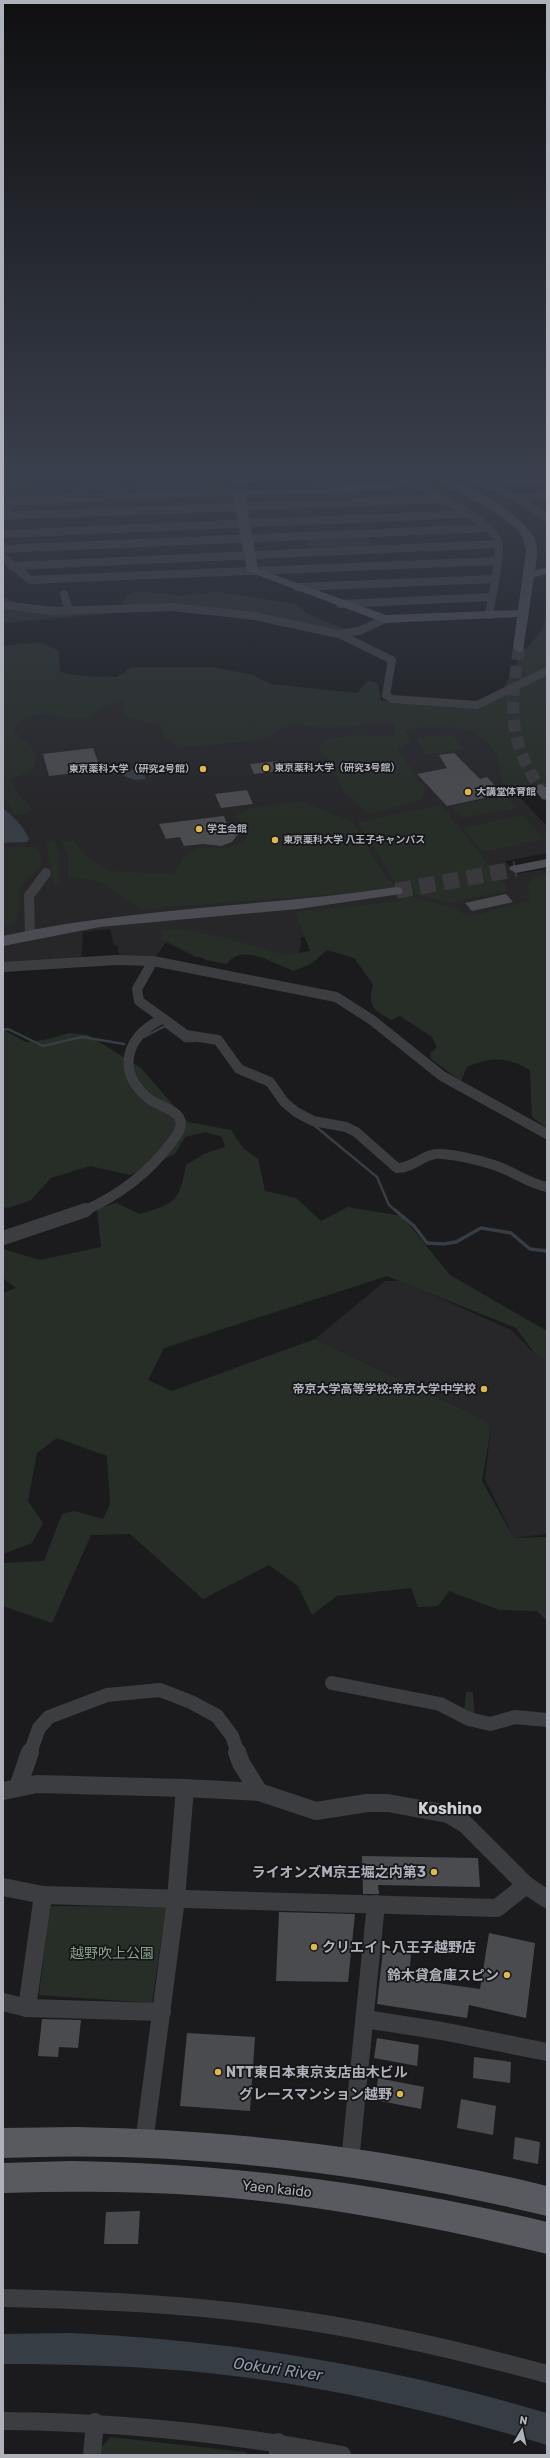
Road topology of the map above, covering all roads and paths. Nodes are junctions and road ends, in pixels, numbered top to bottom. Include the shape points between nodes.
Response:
1 (301, 589) edge
2 (387, 589) edge
3 (493, 589) edge
4 (527, 589) edge
5 (64, 594) dead end
6 (492, 597) junction
7 (391, 601) junction
8 (340, 604) junction
9 (3, 605) edge
10 (69, 611) junction
11 (524, 613) junction
12 (489, 615) junction
13 (385, 619) junction
14 (341, 635) junction
15 (519, 648) tunnel mouth
16 (547, 671) edge
17 (547, 863) edge
18 (516, 869) tunnel mouth
19 (396, 891) tunnel mouth
20 (29, 902) dead end
21 (30, 934) junction
22 (3, 941) edge
23 (153, 961) junction
24 (3, 967) edge
25 (162, 1019) junction
26 (547, 1134) edge
27 (547, 1187) edge
28 (3, 1238) edge
29 (332, 1683) dead end
30 (547, 1720) edge
31 (185, 1788) junction
32 (11, 1789) edge
33 (259, 1792) junction
34 (526, 1885) junction
35 (3, 1887) edge
36 (43, 1895) junction
37 (176, 1899) junction
38 (547, 1899) edge
39 (376, 1904) junction
40 (3, 2002) edge
41 (27, 2008) junction
42 (162, 2012) junction
43 (364, 2019) junction
44 (547, 2052) edge
45 (3, 2143) edge
46 (144, 2143) junction
47 (350, 2160) junction
48 (3, 2178) edge
49 (547, 2200) edge
50 (547, 2238) edge
51 (3, 2298) edge
52 (547, 2374) edge
53 (3, 2421) edge
54 (95, 2422) junction
55 (278, 2448) edge
56 (92, 2455) edge
57 (342, 2455) edge

1 - 8 street
2 - 7 street
3 - 6 street
4 - 11 street
5 - 10 street
6 - 7 street
6 - 12 street
7 - 8 street
8 - 13 street
9 - 10 street
10 - 14 street via 173,607 255,616
11 - 12 street
11 - 15 street
12 - 13 street
13 - 14 street via 362,631
14 - 16 street via 392,660 386,695 392,699 477,705 531,676
17 - 18 street
19 - 21 street via 334,900 116,920
20 - 21 street
21 - 22 street
23 - 24 street via 116,960
23 - 25 street via 137,989 139,1001
23 - 26 street via 336,997 355,1006 428,1066 468,1092
25 - 27 street via 186,1035 218,1040 238,1069 270,1082 284,1102 296,1112 313,1121 346,1127 356,1132 397,1168 407,1168 432,1154 443,1154 494,1165 531,1184
25 - 28 street via 139,1033 131,1044 128,1060 130,1072 139,1089 152,1102 174,1111 181,1120 182,1127 165,1154 148,1173 115,1195 51,1225
29 - 30 street via 440,1704 469,1719 490,1724 515,1717
31 - 32 street via 37,1784
31 - 33 street
31 - 37 street
32 - 33 street via 38,1728 49,1717 107,1695 160,1690 217,1716 232,1736 241,1763
33 - 34 street via 316,1811 367,1803 388,1803 448,1814 465,1824
34 - 38 street
34 - 39 street via 497,1908
35 - 36 street
36 - 37 street
36 - 41 street
37 - 39 street
37 - 42 street
39 - 43 street
40 - 41 street
41 - 42 street
42 - 46 street
43 - 44 street via 442,2031
43 - 47 street
45 - 46 main road
46 - 47 main road via 223,2147
47 - 49 main road via 468,2181
48 - 50 main road, Yaen kaido via 128,2178 273,2188 416,2209
51 - 52 street via 137,2302 265,2314 414,2340
53 - 54 street
54 - 55 street
54 - 56 street
55 - 57 street

